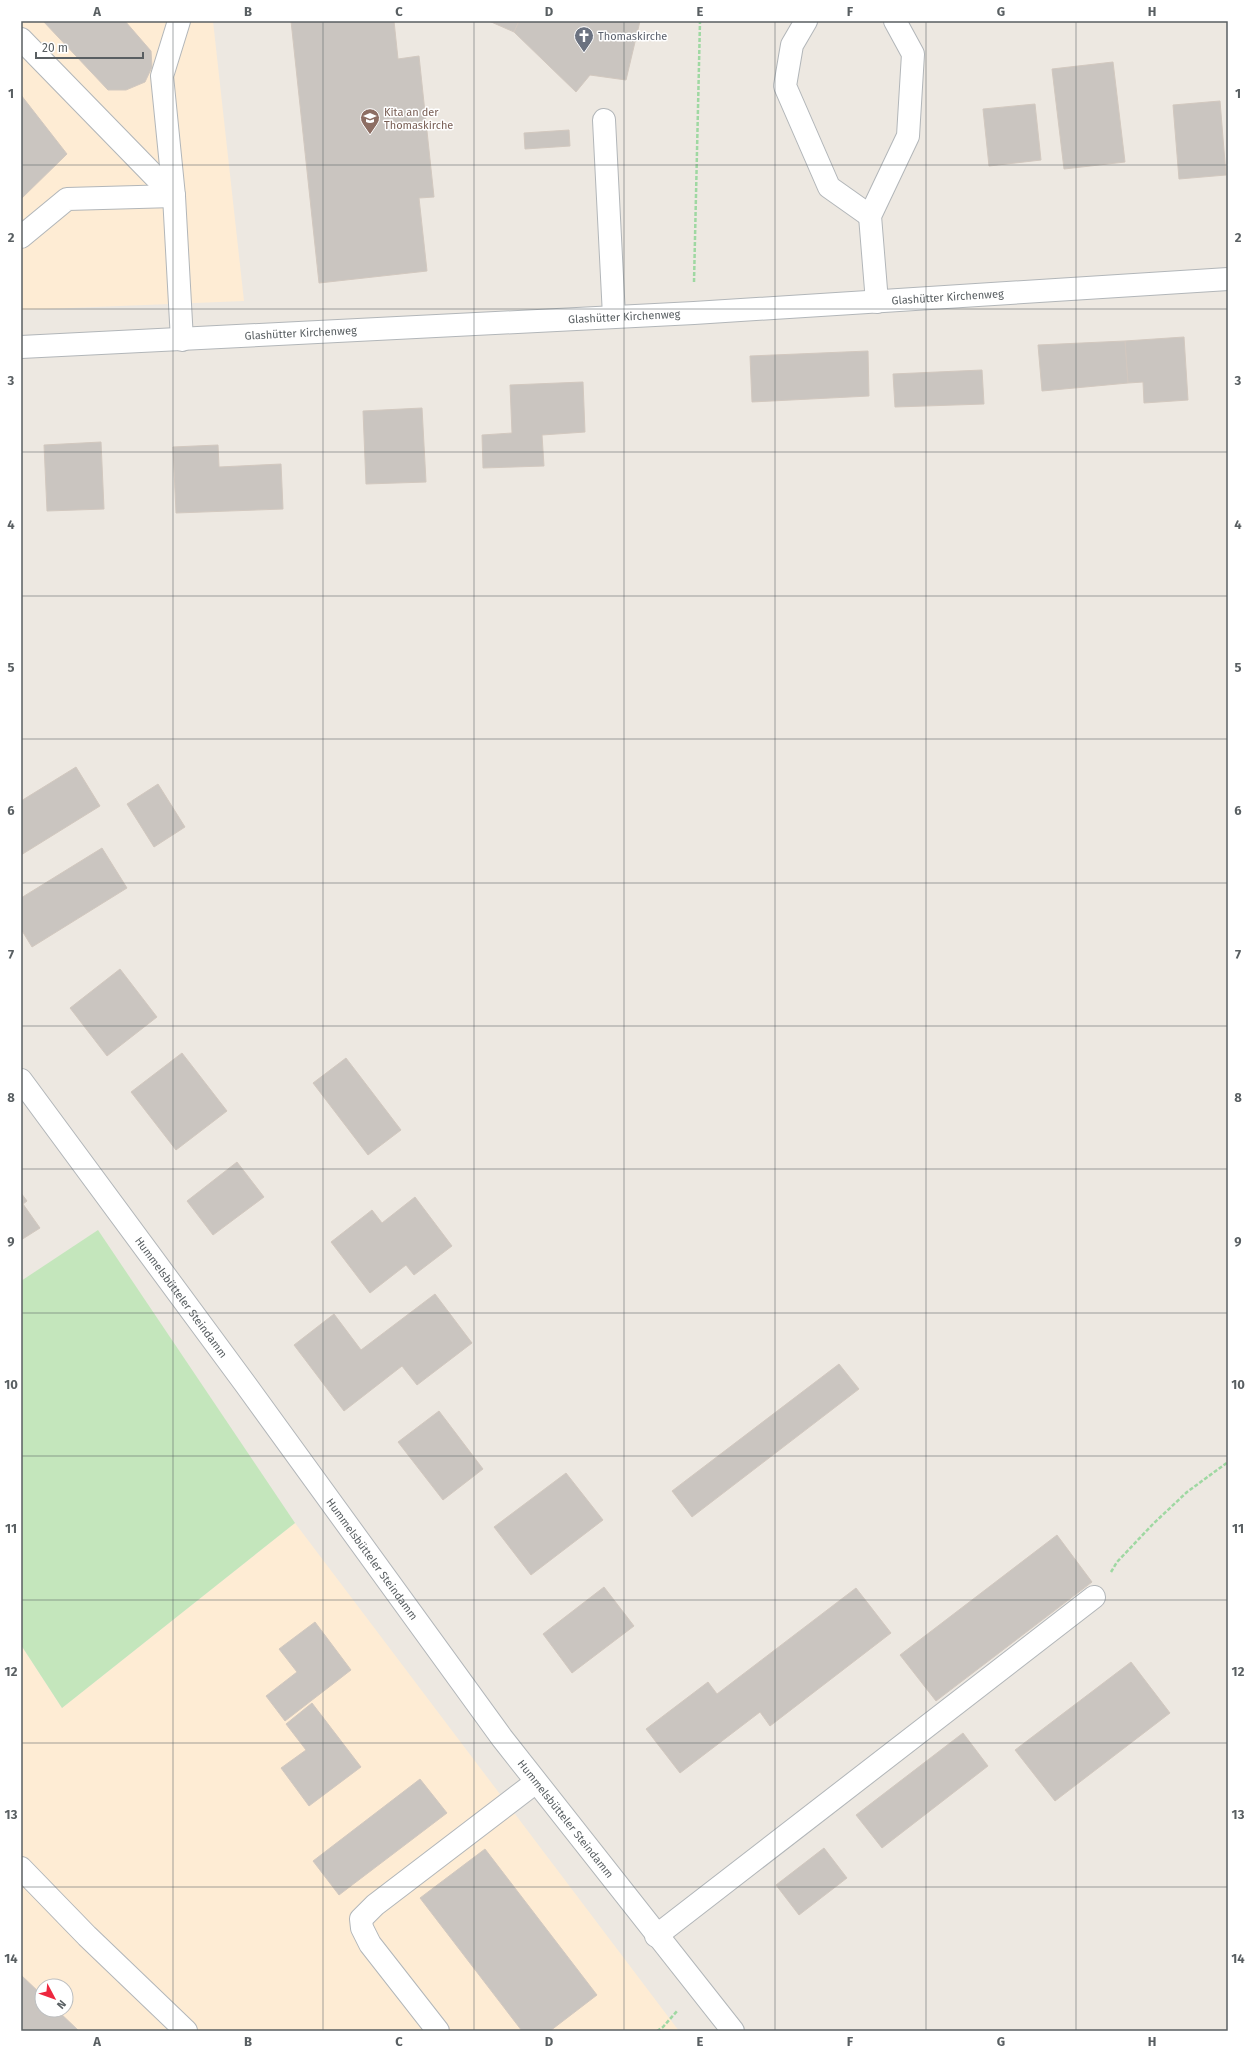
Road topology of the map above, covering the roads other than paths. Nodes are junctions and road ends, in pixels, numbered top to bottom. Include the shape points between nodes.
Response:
1 (179, 21) edge
2 (806, 21) edge
3 (896, 21) edge
4 (21, 39) edge
5 (604, 120) dead end
6 (174, 196) junction
7 (870, 216) junction
8 (21, 237) edge
9 (1228, 279) edge
10 (877, 302) junction
11 (614, 316) junction
12 (182, 340) junction
13 (21, 347) edge
14 (21, 1080) edge
15 (1094, 1597) road end
16 (536, 1782) junction
17 (21, 1868) edge
18 (656, 1936) junction
19 (186, 2031) edge
20 (438, 2031) edge
21 (733, 2031) edge

1 - 6 street via 162,76
2 - 7 street via 792,45 786,86 829,187
3 - 7 street via 913,54 908,136
4 - 6 street
5 - 11 street
6 - 8 street via 67,199
6 - 12 street
7 - 10 street
9 - 10 street, Glashütter Kirchenweg
10 - 11 street, Glashütter Kirchenweg
11 - 12 street, Glashütter Kirchenweg
12 - 13 street, Glashütter Kirchenweg
14 - 16 street, Hummelsbütteler Steindamm
15 - 18 street
16 - 18 street, Hummelsbütteler Steindamm
16 - 20 street via 375,1905 361,1919 362,1928 370,1944
17 - 19 street
18 - 21 street, Hummelsbütteler Steindamm

